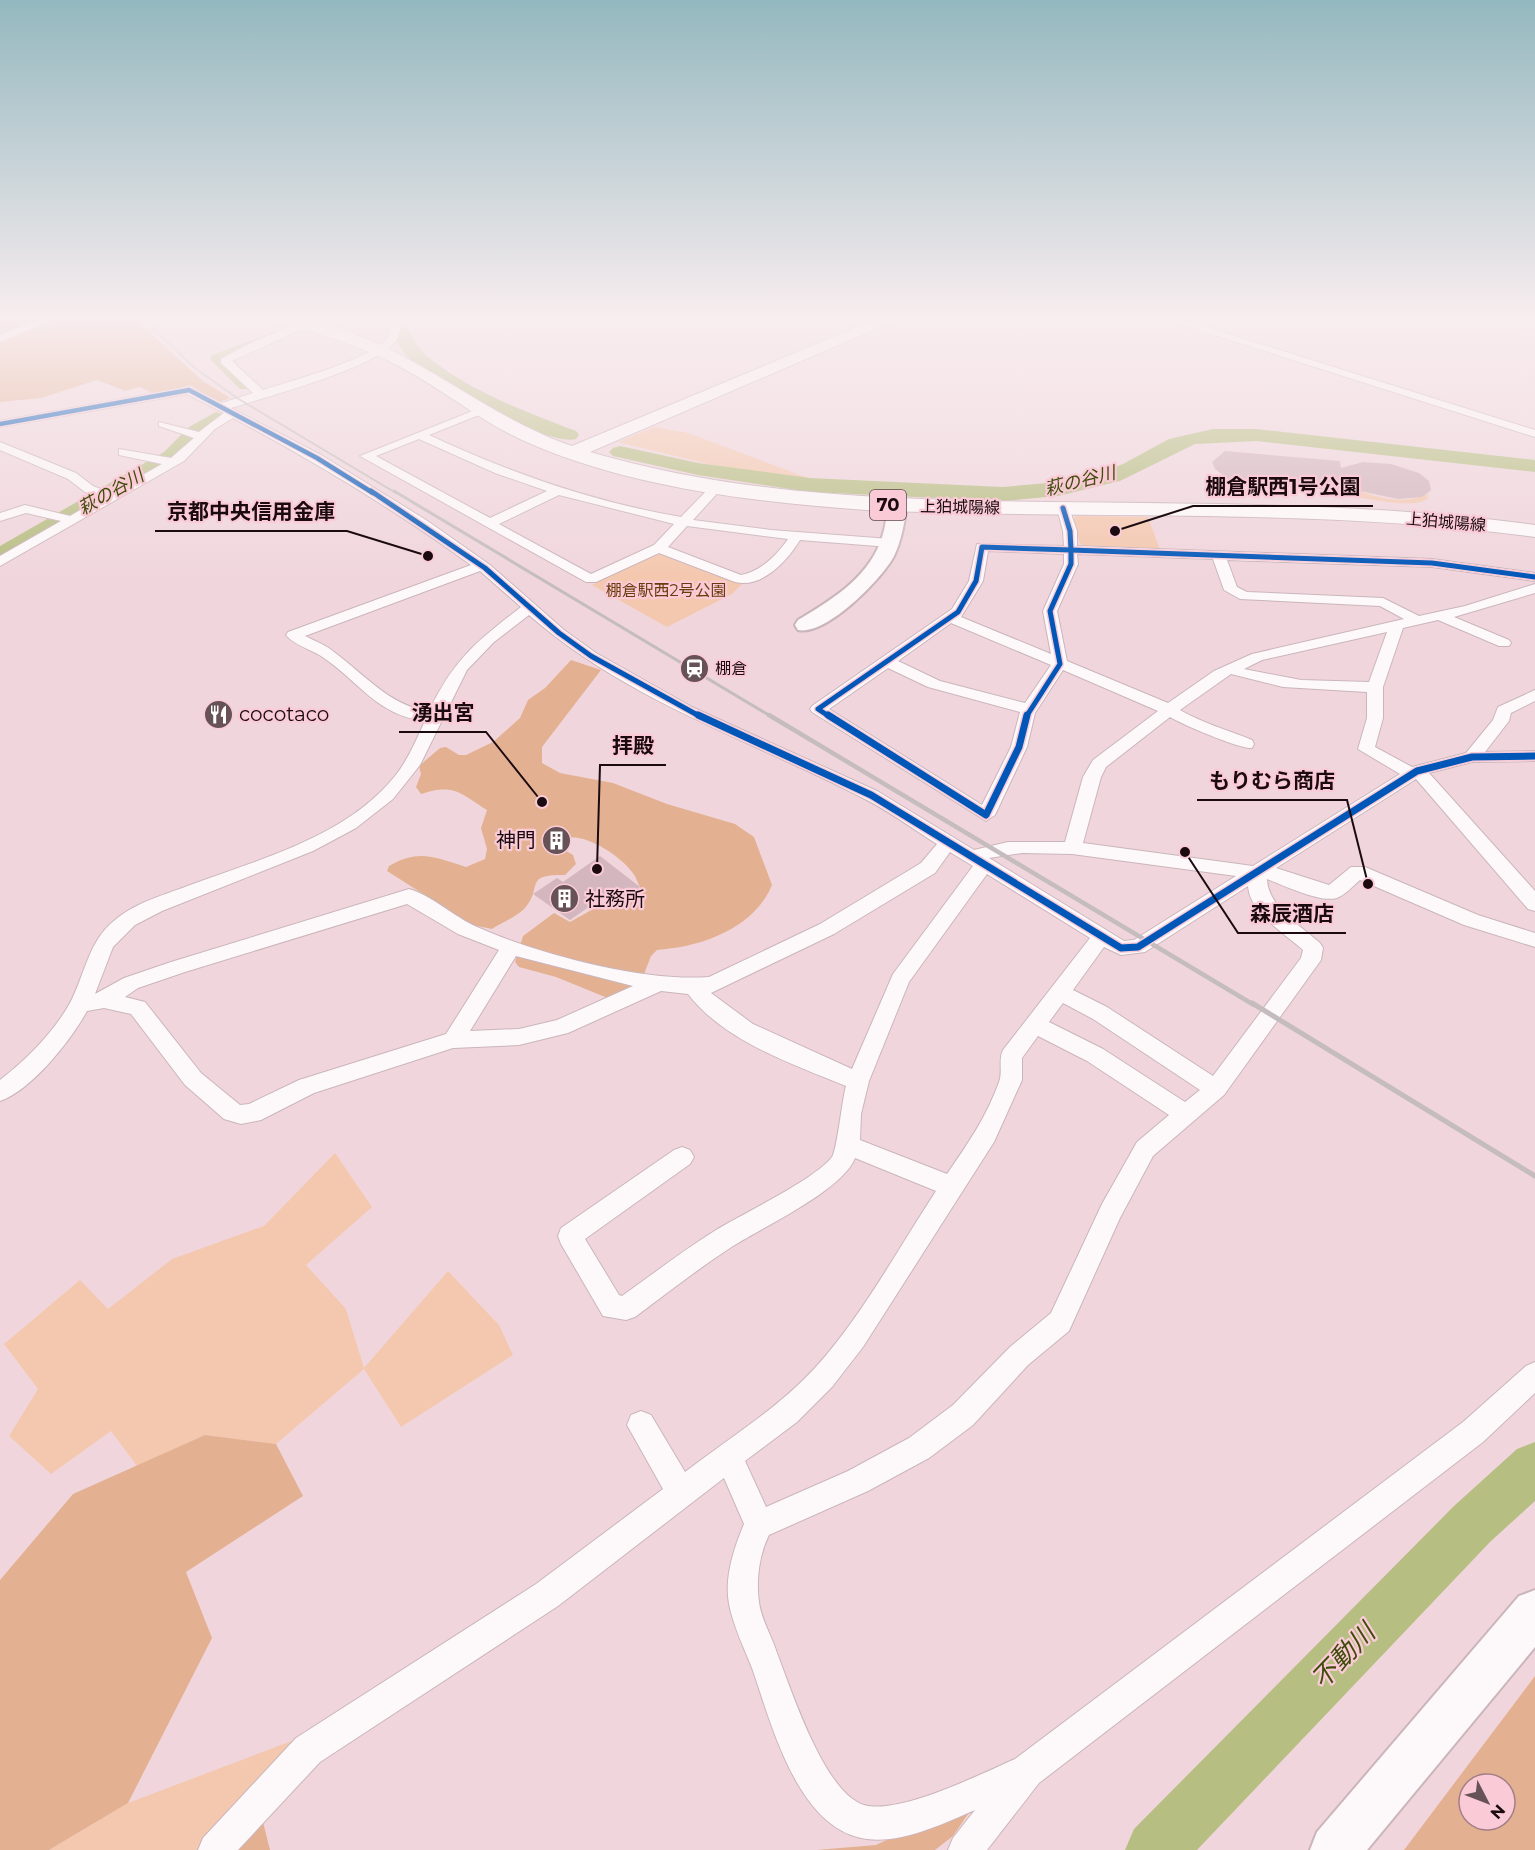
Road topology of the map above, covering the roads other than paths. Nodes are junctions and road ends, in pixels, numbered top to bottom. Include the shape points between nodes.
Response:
1 (109, 404) edge
2 (216, 404) edge
3 (238, 404) edge
4 (470, 404) edge
5 (687, 404) edge
6 (1441, 404) edge
7 (226, 410) junction
8 (480, 411) junction
9 (0, 424) edge
10 (163, 424) dead end
11 (1535, 434) edge
12 (196, 435) junction
13 (420, 435) junction
14 (0, 446) edge
15 (123, 452) dead end
16 (574, 452) junction
17 (168, 461) junction
18 (717, 487) junction
19 (556, 492) junction
20 (107, 496) junction
21 (898, 506) junction
22 (1063, 508) junction
23 (0, 517) edge
24 (66, 519) junction
25 (685, 521) junction
26 (488, 524) junction
27 (1535, 531) edge
28 (796, 536) junction
29 (890, 543) junction
30 (659, 548) junction
31 (1072, 548) junction
32 (1218, 555) junction
33 (0, 562) edge
34 (482, 566) junction
35 (1535, 576) edge
36 (1535, 588) edge
37 (530, 607) junction
38 (1440, 616) junction
39 (951, 618) junction
40 (1417, 621) junction
41 (806, 625) dead end
42 (1396, 627) junction
43 (1504, 643) dead end
44 (886, 662) junction
45 (1059, 664) junction
46 (1230, 669) junction
47 (1375, 687) junction
48 (1535, 695) edge
49 (1028, 709) junction
50 (1168, 711) junction
51 (436, 717) junction
52 (1246, 744) dead end
53 (1535, 756) edge
54 (1472, 757) junction
55 (1415, 773) junction
56 (949, 841) junction
57 (1071, 848) junction
58 (980, 860) junction
59 (1259, 871) junction
60 (1532, 896) edge
61 (1102, 936) junction
62 (1535, 940) edge
63 (512, 946) junction
64 (660, 983) junction
65 (696, 989) junction
66 (1059, 992) junction
67 (104, 1000) junction
68 (80, 1004) junction
69 (1035, 1024) junction
70 (453, 1040) junction
71 (858, 1082) junction
72 (1216, 1089) junction
73 (0, 1092) edge
74 (1186, 1114) junction
75 (848, 1145) junction
76 (682, 1157) dead end
77 (950, 1186) junction
78 (1535, 1375) edge
79 (641, 1425) dead end
80 (729, 1457) junction
81 (681, 1491) junction
82 (759, 1525) junction
83 (1535, 1612) edge
84 (1028, 1771) junction
85 (215, 1850) edge
86 (965, 1850) edge
87 (1335, 1850) edge

1 - 9 street
2 - 7 street
3 - 7 street
4 - 8 main road, 上狛城陽線 / 70
5 - 16 main road
6 - 11 street
7 - 12 street
7 - 34 street via 335,469
8 - 13 street
8 - 16 main road, 上狛城陽線 / 70
10 - 12 street
12 - 17 street via 188,451
13 - 19 street via 489,468
13 - 26 street via 366,456
14 - 20 street via 72,476
15 - 17 street
16 - 18 main road, 上狛城陽線 / 70
17 - 20 street
18 - 21 main road, 上狛城陽線 / 70
18 - 25 street
19 - 25 street
19 - 26 street
20 - 24 street
21 - 22 main road, 上狛城陽線 / 70
21 - 29 street
22 - 27 main road, 上狛城陽線 / 70 via 1387,517
22 - 31 street
23 - 24 street via 24,509
24 - 33 street
25 - 28 street
25 - 30 street
26 - 30 street via 591,579
28 - 29 street
28 - 30 street via 770,565 749,580
29 - 41 street via 858,587
31 - 32 street
31 - 39 street via 982,547 976,581
31 - 45 street via 1071,564 1050,611
32 - 35 street via 1432,563
32 - 40 street via 1231,590 1245,596 1383,602
34 - 37 street
34 - 51 street via 292,634 328,654 361,683 407,714
36 - 38 street
37 - 51 street via 467,661 453,678
37 - 56 street via 591,656 686,710 862,790
38 - 40 street
38 - 43 street
39 - 44 street
39 - 45 street
40 - 42 street
42 - 46 street via 1257,657
42 - 47 street
44 - 49 street via 934,684
44 - 49 street via 818,709 986,815 1019,747
45 - 49 street
45 - 50 street
46 - 47 street via 1258,680
46 - 50 street
47 - 55 street via 1375,718 1366,749
48 - 54 street via 1504,710 1501,721
50 - 52 street
50 - 57 street via 1099,764
51 - 68 street via 413,766 370,810 293,852 155,907 121,925 105,944
53 - 54 street
54 - 55 street
55 - 59 street
55 - 60 street via 1437,790
56 - 58 street
56 - 65 street via 928,868 828,929 712,986
57 - 58 street via 1003,850 981,853
57 - 59 street
58 - 61 street
58 - 71 street via 900,979
59 - 61 street via 1138,947 1121,948
59 - 62 street via 1333,892 1358,872 1471,920
59 - 72 street via 1258,893 1268,908 1313,948 1311,960
61 - 66 street
63 - 64 street
63 - 67 street via 452,923 409,896 131,983
63 - 70 street
64 - 65 street
64 - 70 street via 561,1027 519,1037
65 - 71 street via 717,1013
66 - 69 street
66 - 72 street via 1100,1013
67 - 68 street
67 - 70 street via 138,1008 193,1079 241,1115 307,1086
68 - 73 street via 22,1076
69 - 74 street via 1095,1055
69 - 77 street via 1011,1056 1011,1080 986,1135
71 - 75 street
72 - 74 street
74 - 82 street via 1145,1149 1133,1166 1060,1322 1019,1356 963,1415 919,1448 858,1481
75 - 76 street via 842,1162 824,1179 723,1239 626,1308 612,1307 570,1236
75 - 77 street
77 - 80 street via 903,1266 824,1378
78 - 84 street via 1473,1432
79 - 81 street
80 - 81 street
80 - 82 street
81 - 85 street via 547,1595 308,1750
82 - 84 street via 751,1538 742,1581 744,1604 795,1745 804,1764 830,1797 860,1821 899,1821
83 - 87 street
84 - 86 street

